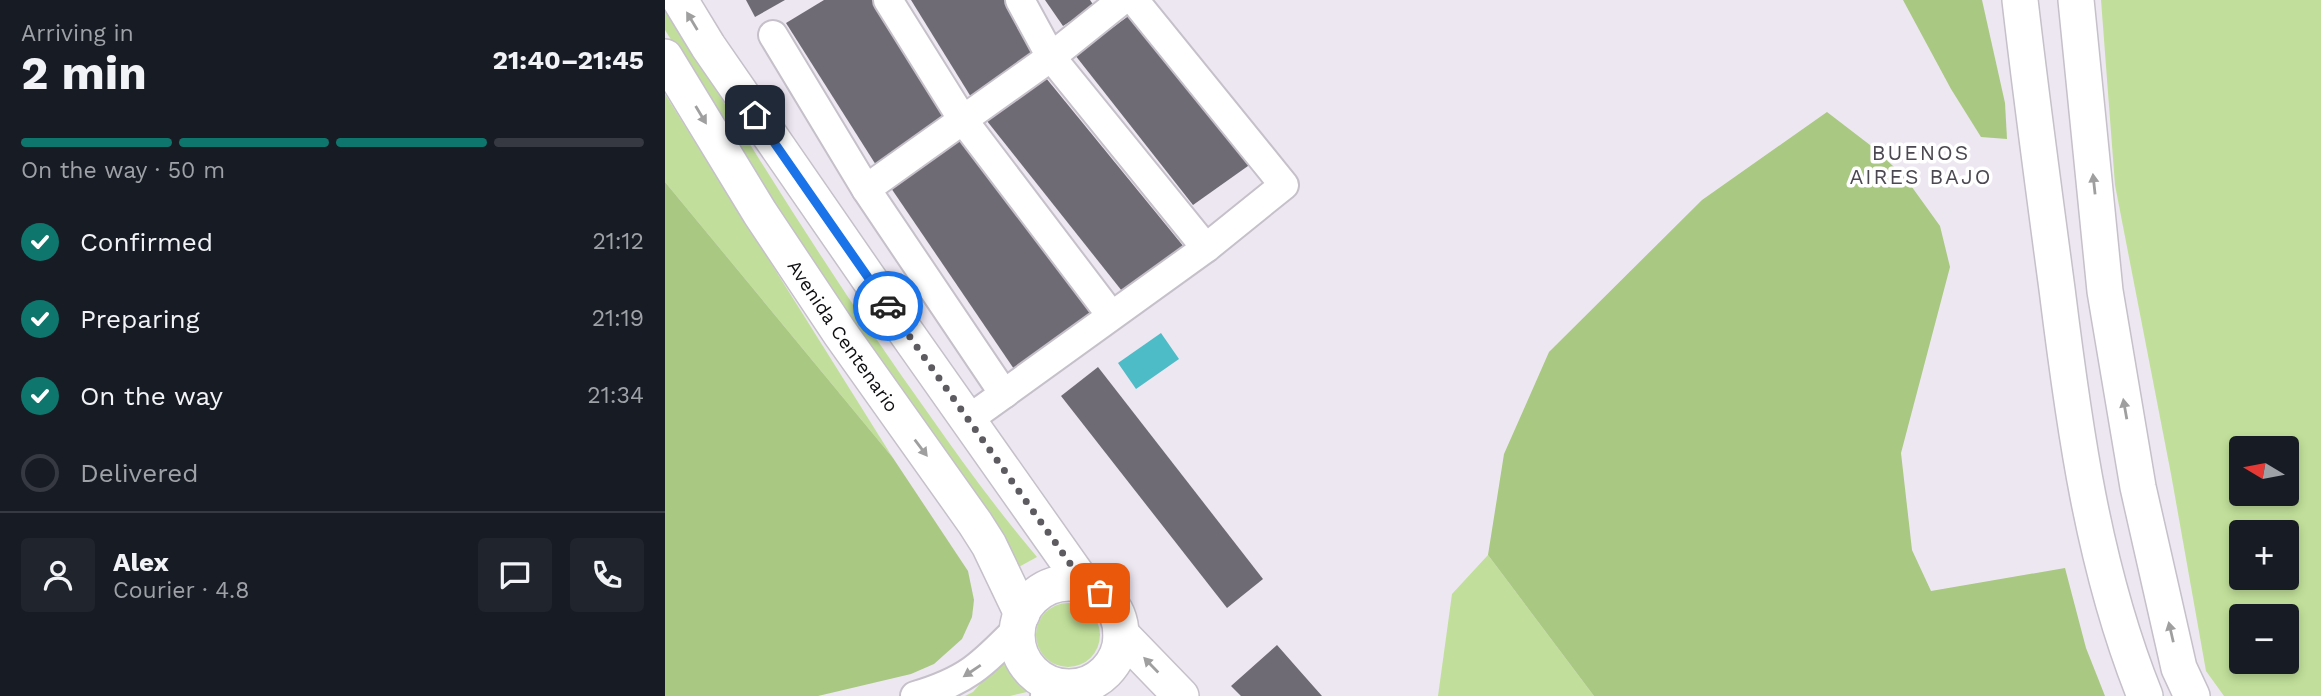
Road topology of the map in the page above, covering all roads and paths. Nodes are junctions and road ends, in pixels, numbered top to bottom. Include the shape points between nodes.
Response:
1 (680, 0) edge
2 (888, 0) edge
3 (1020, 0) edge
4 (1122, 0) edge
5 (1134, 0) edge
6 (2020, 0) edge
7 (2076, 0) edge
8 (773, 35) dead end
9 (665, 57) edge
10 (1052, 57) junction
11 (963, 120) junction
12 (866, 189) junction
13 (1206, 248) junction
14 (1111, 315) junction
15 (1004, 394) junction
16 (969, 419) junction
17 (1086, 586) junction
18 (1020, 621) junction
19 (1121, 634) junction
20 (1079, 690) edge
21 (915, 696) edge
22 (1181, 696) edge
23 (2145, 696) edge
24 (2192, 696) edge

16 -> 1 main road
2 - 11 street
3 - 10 street
4 - 10 street
5 - 13 street via 1284,185
6 - 23 main road via 2066,364 2088,498 2117,614
24 -> 7 main road via 2179,668 2138,487 2107,304
8 - 12 street
9 -> 18 main road, Avenida Centenario via 759,213 989,545
10 - 11 street
10 - 13 street
11 - 12 street
11 - 14 street
12 - 15 street
13 - 14 street
14 - 15 street
15 - 16 street
16 - 17 main road
17 - 18 main road via 1071,583 1042,591 1030,601
17 - 19 main road via 1111,604
18 - 20 main road via 1018,644 1030,670 1049,683
18 -> 21 street via 979,667 955,682
19 - 20 main road via 1113,663
22 -> 19 main road

